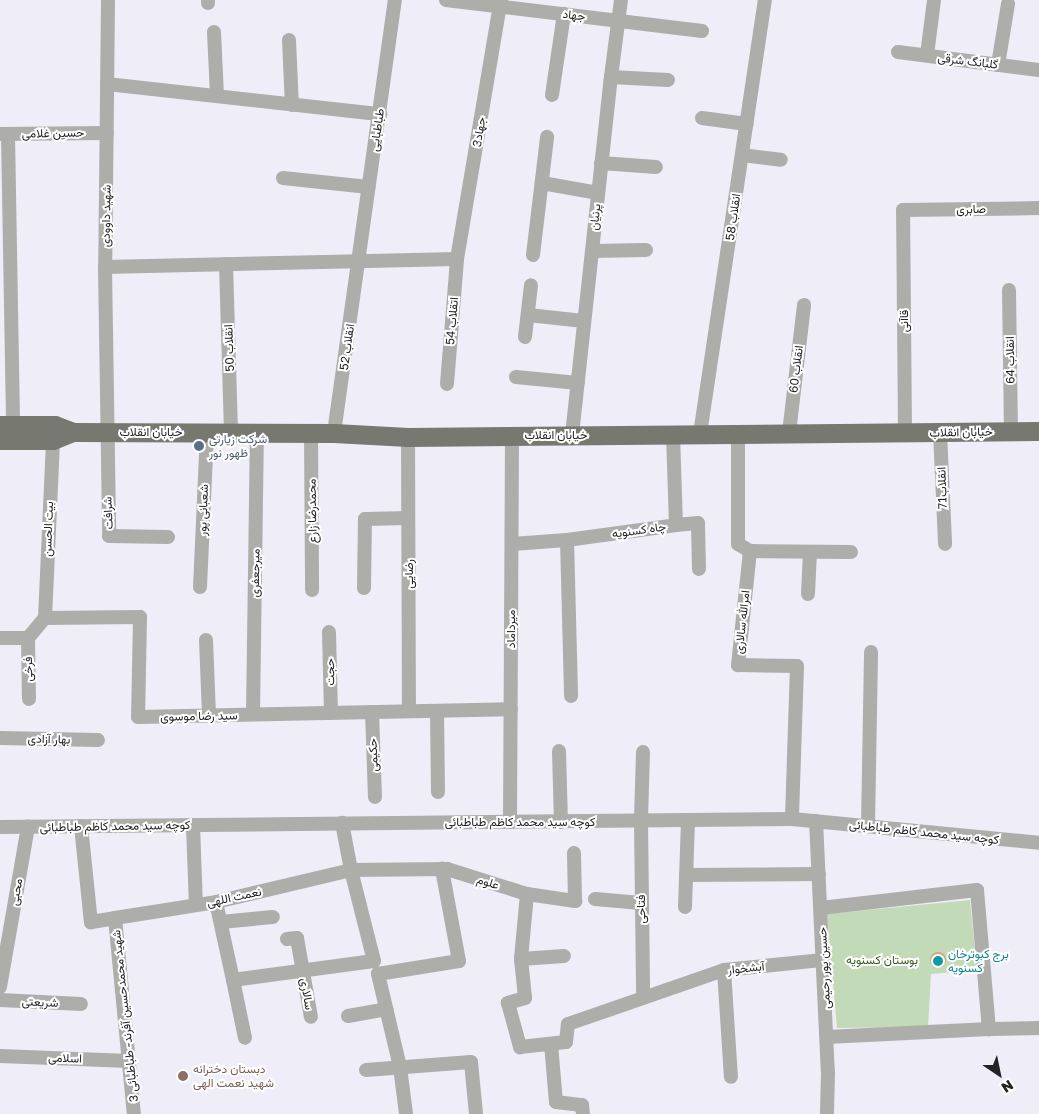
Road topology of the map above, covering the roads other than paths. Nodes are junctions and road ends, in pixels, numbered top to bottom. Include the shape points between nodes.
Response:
1 (108, 0) edge
2 (396, 0) edge
3 (446, 0) edge
4 (451, 0) edge
5 (621, 0) edge
6 (765, 0) edge
7 (934, 0) edge
8 (500, 3) edge
9 (1008, 4) dead end
10 (556, 9) edge
11 (618, 21) junction
12 (702, 31) dead end
13 (214, 32) dead end
14 (289, 40) dead end
15 (898, 52) dead end
16 (927, 55) junction
17 (998, 64) junction
18 (1039, 70) edge
19 (610, 77) junction
20 (668, 80) dead end
21 (108, 84) junction
22 (552, 95) dead end
23 (217, 96) junction
24 (292, 105) junction
25 (380, 114) junction
26 (702, 118) dead end
27 (747, 124) junction
28 (107, 133) junction
29 (4, 134) edge
30 (547, 137) dead end
31 (742, 155) junction
32 (781, 160) dead end
33 (601, 163) junction
34 (656, 167) dead end
35 (283, 178) dead end
36 (542, 183) junction
37 (369, 187) junction
38 (598, 193) junction
39 (1039, 208) edge
40 (903, 210) joint
41 (646, 250) dead end
42 (592, 251) junction
43 (533, 255) dead end
44 (457, 258) junction
45 (359, 260) junction
46 (226, 264) junction
47 (105, 267) junction
48 (531, 285) dead end
49 (1009, 290) dead end
50 (804, 306) dead end
51 (528, 316) junction
52 (584, 321) junction
53 (525, 337) dead end
54 (516, 377) dead end
55 (578, 383) junction
56 (447, 384) dead end
57 (1011, 431) junction
58 (1039, 431) edge
59 (73, 432) junction
60 (106, 432) junction
61 (206, 432) junction
62 (232, 432) junction
63 (257, 432) junction
64 (905, 432) junction
65 (940, 432) junction
66 (311, 433) junction
67 (334, 433) junction
68 (789, 433) junction
69 (700, 434) junction
70 (738, 434) junction
71 (572, 435) junction
72 (672, 435) junction
73 (5, 436) edge
74 (512, 436) junction
75 (408, 437) junction
76 (53, 440) junction
77 (408, 518) junction
78 (676, 525) junction
79 (168, 537) dead end
80 (567, 540) junction
81 (512, 544) junction
82 (945, 544) dead end
83 (750, 552) junction
84 (810, 552) junction
85 (851, 552) dead end
86 (698, 569) dead end
87 (200, 587) dead end
88 (364, 588) dead end
89 (312, 590) dead end
90 (808, 594) dead end
91 (45, 618) junction
92 (329, 632) dead end
93 (0, 638) edge
94 (28, 638) junction
95 (206, 640) dead end
96 (871, 652) dead end
97 (571, 696) dead end
98 (29, 699) dead end
99 (511, 709) junction
100 (436, 710) junction
101 (409, 711) junction
102 (372, 712) junction
103 (330, 713) junction
104 (253, 714) junction
105 (210, 715) junction
106 (0, 738) edge
107 (98, 740) dead end
108 (559, 751) dead end
109 (643, 752) dead end
110 (438, 792) dead end
111 (375, 797) dead end
112 (792, 819) junction
113 (688, 820) junction
114 (641, 821) junction
115 (816, 821) junction
116 (510, 822) junction
117 (561, 822) junction
118 (342, 823) junction
119 (193, 825) junction
120 (28, 826) junction
121 (81, 826) junction
122 (868, 826) junction
123 (0, 827) edge
124 (1039, 843) edge
125 (574, 854) dead end
126 (351, 870) junction
127 (442, 870) junction
128 (819, 874) junction
129 (686, 875) junction
130 (527, 894) junction
131 (595, 898) dead end
132 (216, 902) junction
133 (641, 903) junction
134 (196, 905) junction
135 (685, 907) dead end
136 (820, 908) junction
137 (273, 917) dead end
138 (115, 918) junction
139 (221, 922) junction
140 (287, 939) dead end
141 (564, 956) dead end
142 (521, 959) junction
143 (823, 960) junction
144 (376, 968) junction
145 (724, 970) junction
146 (304, 971) junction
147 (233, 980) junction
148 (0, 987) edge
149 (644, 997) junction
150 (0, 1000) edge
151 (81, 1004) dead end
152 (386, 1009) junction
153 (348, 1016) dead end
154 (311, 1017) dead end
155 (1039, 1028) edge
156 (989, 1029) junction
157 (827, 1037) junction
158 (245, 1038) dead end
159 (551, 1044) junction
160 (0, 1056) edge
161 (129, 1060) junction
162 (400, 1067) junction
163 (366, 1070) dead end
164 (731, 1078) dead end
165 (134, 1114) edge
166 (406, 1114) edge
167 (476, 1114) edge
168 (582, 1114) edge
169 (827, 1114) edge

1 - 21 street, شهید داوودی
2 - 25 street, طباطبایی
3 - 4 street, جهاد
4 - 8 street, جهاد
5 - 11 street, پرنیان
6 - 27 street, انقلاب 58
7 - 16 street
8 - 10 street, جهاد
8 - 44 street, جهاد3
9 - 17 street
10 - 11 street, جهاد
10 - 22 street
11 - 12 street, جهاد
11 - 19 street, پرنیان
13 - 23 street
14 - 24 street
15 - 16 street, گلبانگ شرقی
16 - 17 street, گلبانگ شرقی
17 - 18 street, گلبانگ شرقی
19 - 20 street
19 - 33 street, پرنیان
21 - 23 street
21 - 28 street, شهید داوودی
23 - 24 street
24 - 25 street
25 - 37 street, طباطبایی
26 - 27 street
27 - 31 street, انقلاب 58
28 - 29 street, حسین غلامی
28 - 47 street, شهید داوودی
29 - 73 street
30 - 36 street
31 - 32 street
31 - 69 street, انقلاب 58
33 - 34 street
33 - 38 street, پرنیان
35 - 37 street
36 - 38 street
36 - 43 street
37 - 45 street, طباطبایی
38 - 42 street, پرنیان
39 - 40 street, صابری
40 - 64 street, قاآنی
41 - 42 street
42 - 52 street, پرنیان
44 - 45 street
44 - 56 street, اتقلاب 54
45 - 46 street
45 - 67 street, انقلاب 52
46 - 47 street
46 - 62 street, انقلاب 50
47 - 60 street, شهید داوودی
48 - 51 street
49 - 57 street, انقلاب 64
50 - 68 street, انقلاب 60
51 - 52 street
51 - 53 street
52 - 55 street, پرنیان
54 - 55 street
55 - 71 street, پرنیان
57 - 58 main road, خیابان انقلاب
57 - 65 main road, خیابان انقلاب
59 - 60 main road, خیابان انقلاب
59 - 73 main road, خیابان انقلاب via 55,425
59 - 76 main road, خیابان انقلاب
60 - 61 main road, خیابان انقلاب
60 - 79 street, شرافت via 109,536
61 - 62 main road, خیابان انقلاب
61 - 87 street, شعبانی پور
62 - 63 main road, خیابان انقلاب
63 - 66 main road, خیابان انقلاب
63 - 104 street, میرجعفری
64 - 65 main road, خیابان انقلاب
64 - 68 main road, خیابان انقلاب
65 - 82 street, انقلاب71
66 - 67 main road, خیابان انقلاب
66 - 89 street, محمدرضا زارع
67 - 75 main road, خیابان انقلاب
68 - 70 main road, خیابان انقلاب
69 - 70 main road, خیابان انقلاب
69 - 72 main road, خیابان انقلاب
70 - 83 street via 738,544
71 - 72 main road, خیابان انقلاب
71 - 74 main road, خیابان انقلاب
72 - 78 street, چاه کسنویه
73 - 76 main road, خیابان انقلاب
74 - 75 main road, خیابان انقلاب
74 - 81 street, میرداماد
75 - 77 street, رضایی
76 - 91 street, بیت الحسن
77 - 88 street via 365,520
77 - 101 street, رضایی
78 - 80 street, چاه کسنویه
78 - 86 street via 698,523
80 - 81 street, چاه کسنویه
80 - 97 street
81 - 99 street, میرداماد
83 - 84 street
83 - 112 street, امرالله سالاری via 738,665 797,666
84 - 85 street
84 - 90 street
91 - 94 street
91 - 105 street, سید رضا موسوی via 140,616 138,717
92 - 103 street, حجت
93 - 94 street
94 - 98 street, فرخی
95 - 105 street
96 - 122 street
99 - 100 street, سید رضا موسوی
99 - 116 street, میرداماد
100 - 101 street, سید رضا موسوی
100 - 110 street
101 - 102 street, سید رضا موسوی
102 - 103 street, سید رضا موسوی
102 - 111 street, حکیمی
103 - 104 street, سید رضا موسوی
104 - 105 street, سید رضا موسوی
106 - 107 street, بهار آزادی
108 - 117 street
109 - 114 street, فتاحی
112 - 113 street, کوچه سید محمد کاظم طباطبائی
112 - 115 street, کوچه سید محمد کاظم طباطبائی
113 - 114 street, کوچه سید محمد کاظم طباطبائی
113 - 129 street
114 - 117 street, کوچه سید محمد کاظم طباطبائی
114 - 133 street, فتاحی
115 - 122 street, کوچه سید محمد کاظم طباطبائی
115 - 128 street, حسین پور رحیمی
116 - 117 street, کوچه سید محمد کاظم طباطبائی
116 - 118 street, کوچه سید محمد کاظم طباطبائی
118 - 119 street, کوچه سید محمد کاظم طباطبائی
118 - 126 street
119 - 121 street, کوچه سید محمد کاظم طباطبائی
119 - 134 street
120 - 121 street, کوچه سید محمد کاظم طباطبائی
120 - 123 street, کوچه سید محمد کاظم طباطبائی
120 - 148 street, محبی
121 - 138 street, شهید محمدحسین آفرند- طباطبائی 3 via 92,922
122 - 124 street, کوچه سید محمد کاظم طباطبائی
125 - 130 street, علوم via 576,901
126 - 127 street, علوم
126 - 132 street, نعمت اللهی
126 - 144 street
127 - 130 street, علوم
127 - 144 street via 459,961
128 - 129 street
128 - 136 street, حسین پور رحیمی
129 - 135 street
130 - 142 street
131 - 133 street
132 - 134 street, نعمت اللهی
132 - 139 street
133 - 149 street, فتاحی
134 - 138 street, نعمت اللهی
136 - 143 street, حسین پور رحیمی
136 - 156 street via 977,890
137 - 139 street
138 - 161 street, شهید محمدحسین آفرند- طباطبائی 3
139 - 147 street
140 - 146 street, سالاری via 297,938
141 - 142 street
142 - 159 street via 525,998 508,1003 520,1047
143 - 145 street, آبشخوار
143 - 157 street, حسین پور رحیمی
144 - 146 street
144 - 152 street
145 - 149 street, آبشخوار
145 - 164 street
146 - 147 street
146 - 154 street, سالاری
147 - 158 street
149 - 159 street, آبشخوار via 568,1024 566,1042
150 - 151 street, شریعتی
152 - 153 street
152 - 162 street
155 - 156 street
156 - 157 street
157 - 169 street, حسین پور رحیمی
159 - 168 street via 556,1102 582,1105
160 - 161 street, اسلامی
161 - 165 street, شهید محمدحسین آفرند- طباطبائی 3
162 - 163 street
162 - 166 street
162 - 167 street via 471,1062

